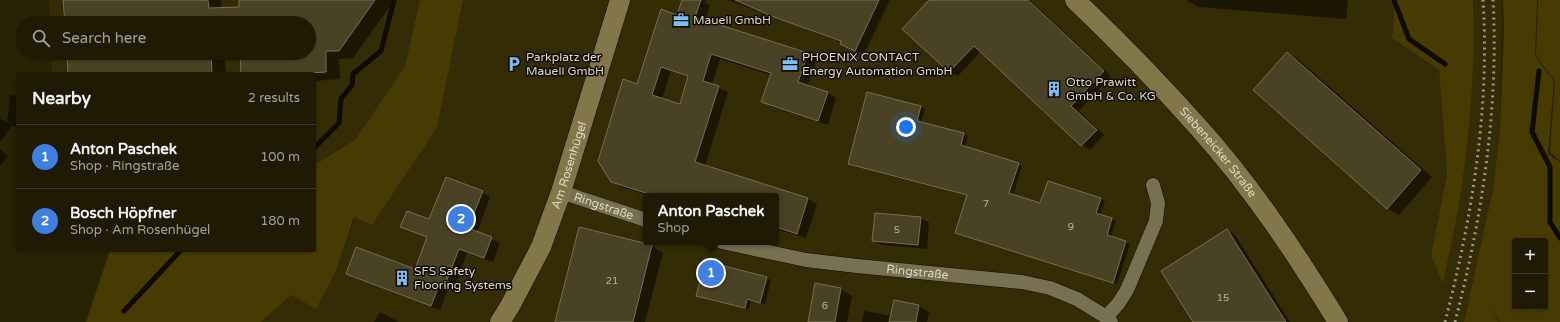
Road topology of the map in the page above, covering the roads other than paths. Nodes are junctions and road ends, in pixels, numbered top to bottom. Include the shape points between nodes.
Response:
1 (620, 0) edge
2 (1075, 0) edge
3 (1152, 185) dead end
4 (561, 192) junction
5 (643, 219) edge
6 (736, 245) edge
7 (1108, 320) edge
8 (500, 322) edge
9 (1338, 322) edge

1 - 4 main road, Am Rosenhügel
2 - 9 main road, Siebeneicker Straße via 1200,128 1259,203
3 - 7 street, Ringstraße via 1158,203 1156,221 1127,290
4 - 5 street, Ringstraße
4 - 8 main road, Am Rosenhügel via 541,247
6 - 7 street, Ringstraße via 806,260 1022,282 1050,288 1078,299

